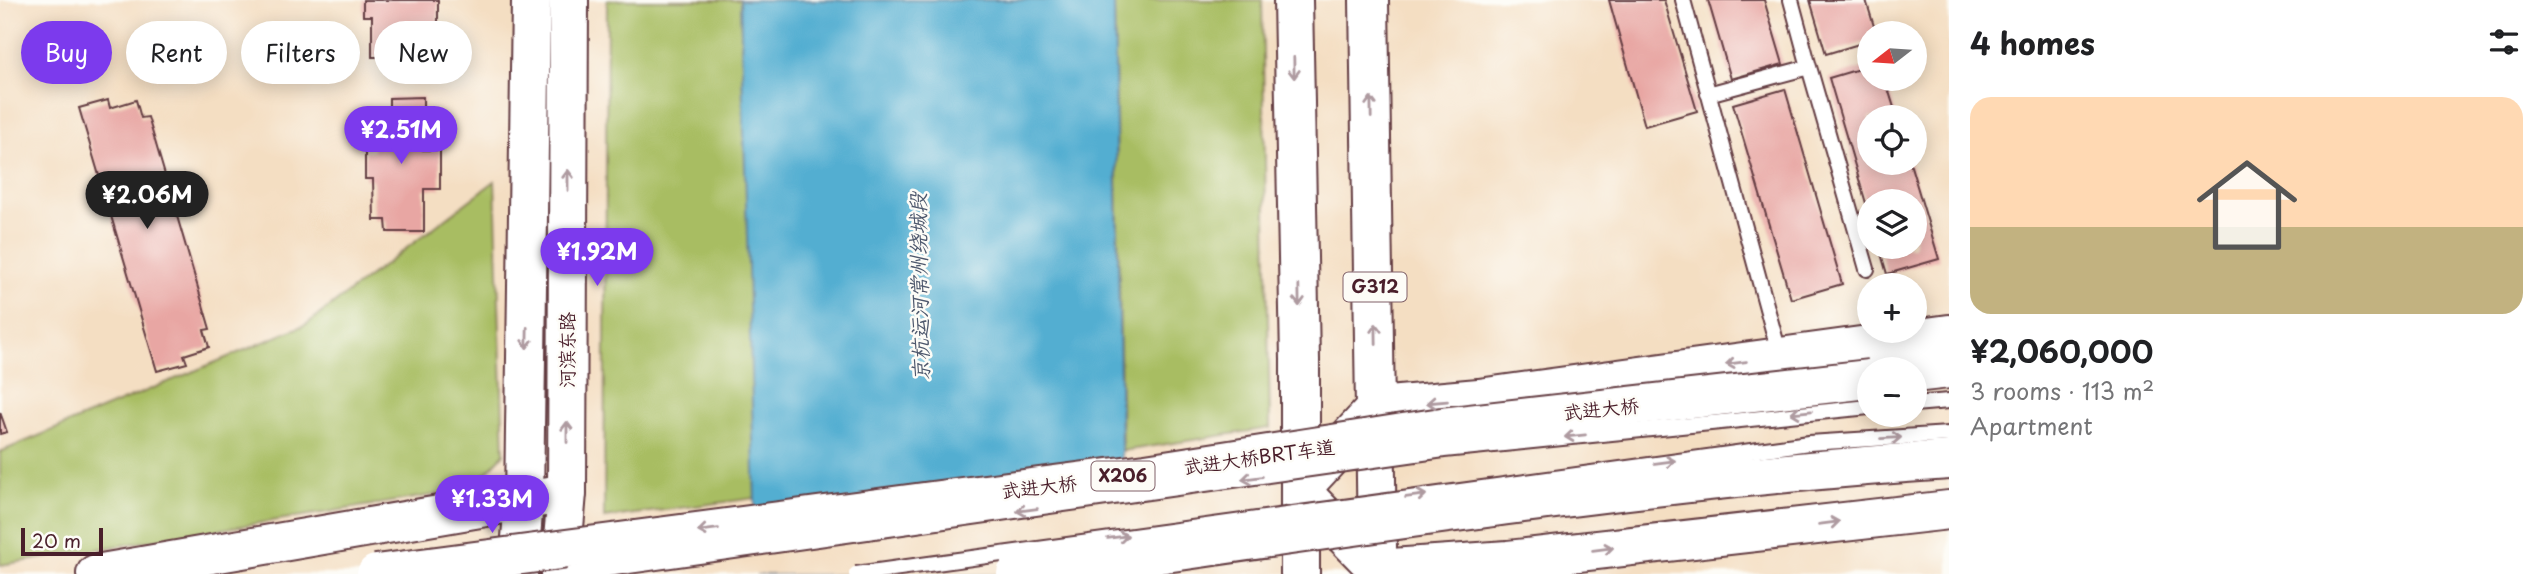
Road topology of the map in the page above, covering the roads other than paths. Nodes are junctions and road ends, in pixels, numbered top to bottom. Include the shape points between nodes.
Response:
1 (531, 0) edge
2 (569, 0) edge
3 (1293, 0) edge
4 (1369, 0) edge
5 (1683, 0) edge
6 (1791, 0) edge
7 (1809, 67) junction
8 (1708, 94) junction
9 (1867, 269) dead end
10 (1949, 334) edge
11 (1781, 357) junction
12 (1949, 369) edge
13 (1927, 372) edge
14 (1857, 380) edge
15 (1949, 401) edge
16 (1927, 403) edge
17 (1377, 407) junction
18 (1857, 408) edge
19 (1949, 434) edge
20 (1949, 460) edge
21 (1300, 490) junction
22 (566, 494) junction
23 (524, 500) junction
24 (1949, 509) edge
25 (1377, 572) edge
26 (96, 574) edge
27 (376, 574) edge
28 (518, 574) edge
29 (560, 574) edge
30 (572, 574) edge
31 (856, 574) edge
32 (1016, 574) edge
33 (1300, 574) edge

1 -> 23 main road, 河滨东路
22 -> 2 main road, 河滨东路
3 -> 21 main road
17 -> 4 main road, G312
5 - 8 lane
6 - 7 lane
7 - 8 lane
7 - 9 lane
8 - 11 lane
10 - 11 main road
11 -> 17 main road via 1479,398
12 - 13 main road
14 -> 27 main road, 武进大桥 / X206, bridge via 1442,427 1146,473
15 - 16 lane
17 - 21 main road
17 - 25 main road, G312
18 -> 30 lane, 武进大桥BRT车道, bridge via 1444,450
31 -> 19 lane, bridge via 1809,443
20 - 32 main road, bridge via 1828,468 1456,513
21 - 25 main road
21 - 33 main road
22 - 23 main road
22 - 29 main road, 河滨东路
23 - 26 main road
23 - 28 main road, 河滨东路
25 -> 24 main road

